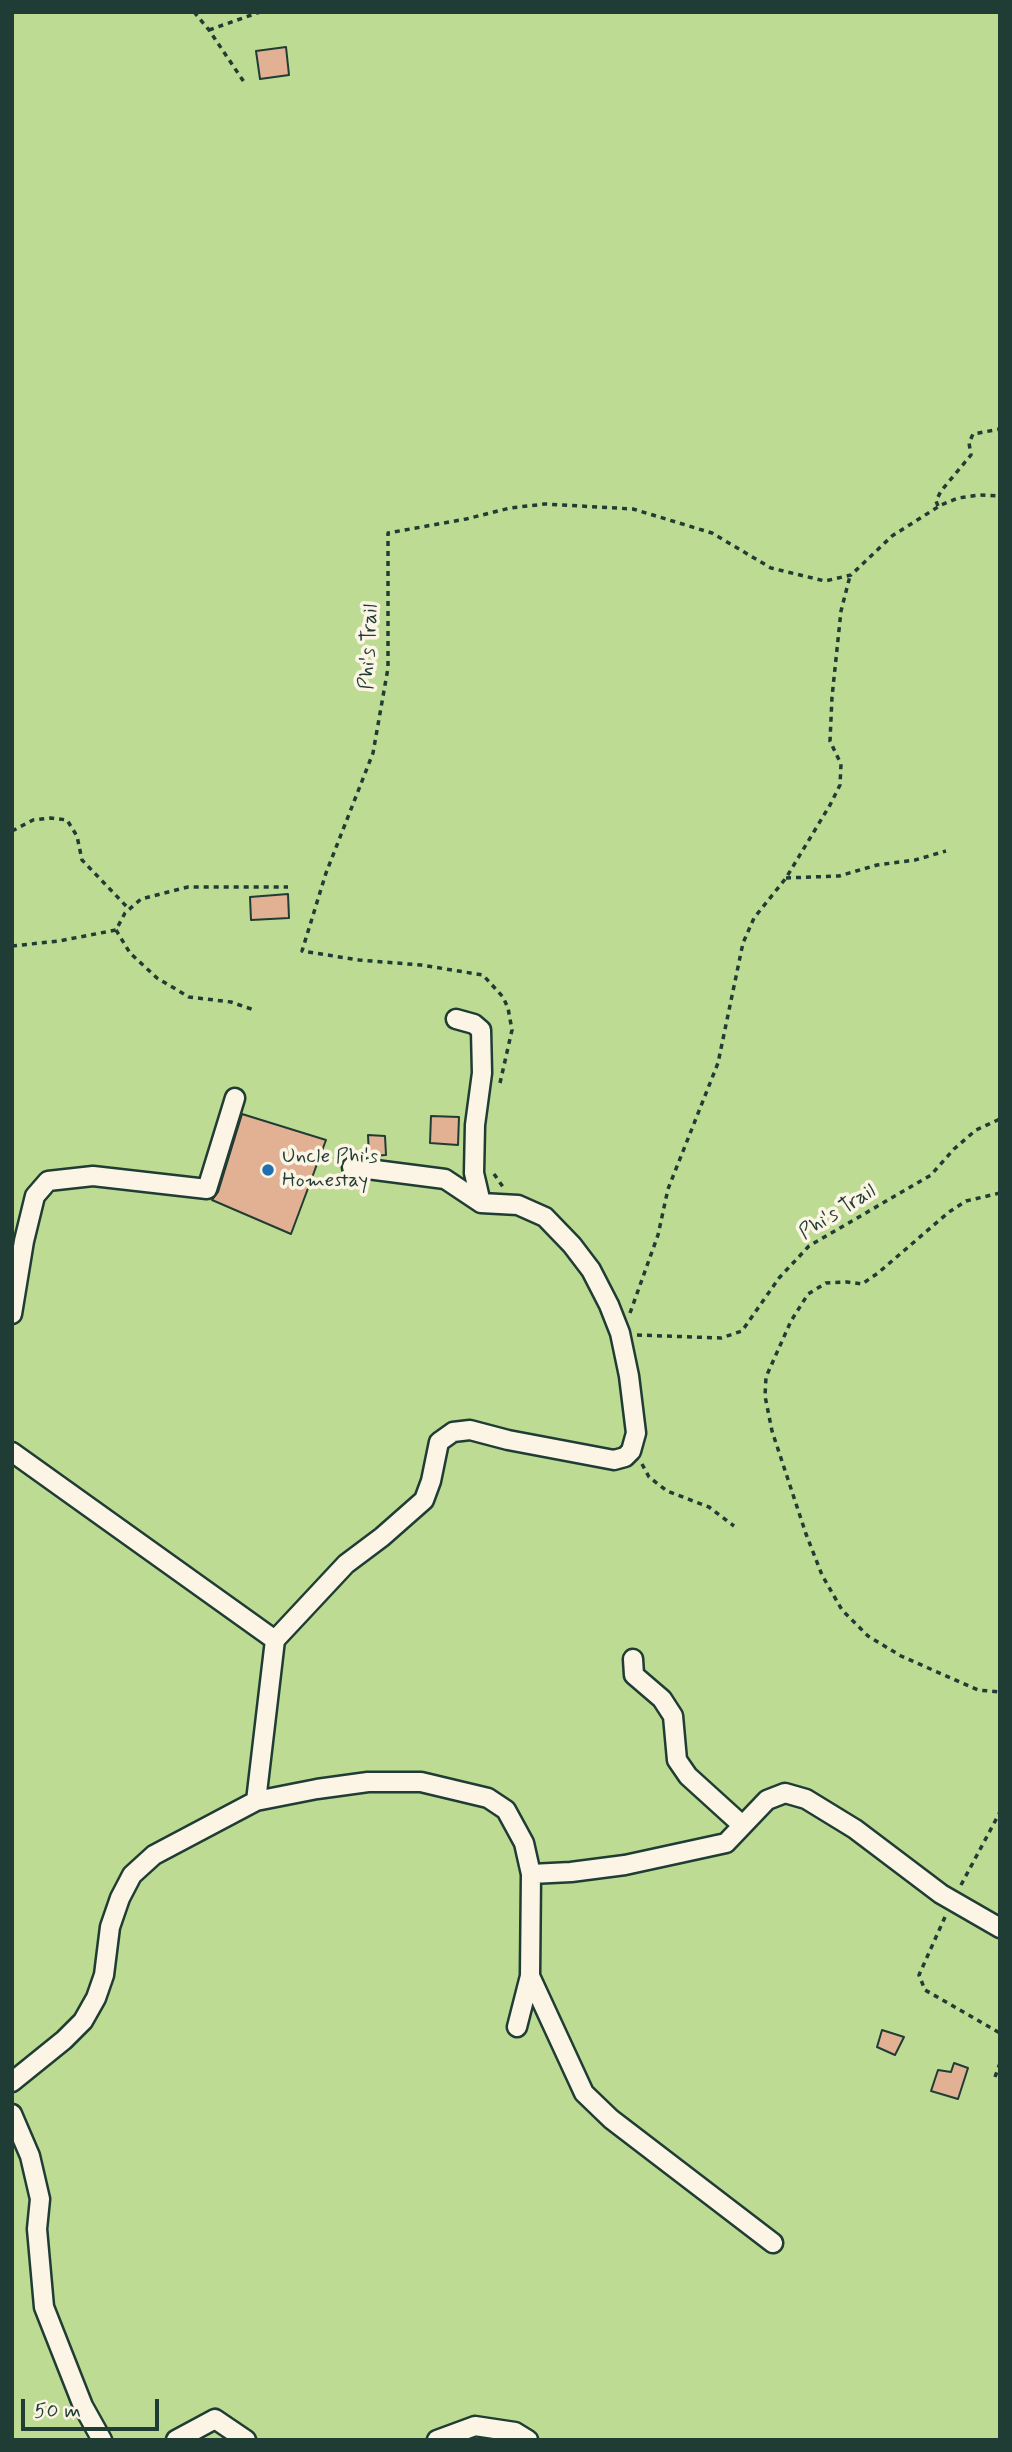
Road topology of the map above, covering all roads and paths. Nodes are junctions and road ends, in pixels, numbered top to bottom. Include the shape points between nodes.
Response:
1 (194, 12) edge
2 (260, 12) edge
3 (209, 30) junction
4 (246, 85) dead end
5 (1000, 429) edge
6 (1000, 496) edge
7 (938, 507) junction
8 (850, 575) junction
9 (12, 831) edge
10 (946, 851) dead end
11 (786, 878) junction
12 (288, 887) dead end
13 (129, 910) junction
14 (116, 930) junction
15 (12, 946) edge
16 (254, 1010) dead end
17 (456, 1019) dead end
18 (497, 1093) dead end
19 (235, 1098) dead end
20 (1000, 1118) edge
21 (493, 1165) dead end
22 (352, 1167) dead end
23 (1000, 1194) edge
24 (481, 1203) junction
25 (518, 1205) junction
26 (12, 1314) edge
27 (620, 1333) junction
28 (634, 1443) junction
29 (12, 1452) edge
30 (734, 1526) dead end
31 (275, 1640) junction
32 (634, 1660) dead end
33 (1000, 1692) edge
34 (256, 1801) junction
35 (1000, 1812) edge
36 (742, 1825) junction
37 (531, 1874) junction
38 (953, 1901) junction
39 (1000, 1928) edge
40 (530, 1976) junction
41 (517, 2027) dead end
42 (1000, 2033) edge
43 (1000, 2063) edge
44 (995, 2077) dead end
45 (12, 2081) edge
46 (12, 2114) edge
47 (773, 2244) dead end
48 (102, 2440) edge
49 (176, 2440) edge
50 (246, 2440) edge
51 (437, 2440) edge
52 (528, 2440) edge

1 - 3 path
2 - 3 path
3 - 4 path
5 - 7 path via 973,434 971,454 942,491
6 - 7 path via 958,498
7 - 8 path via 892,536
8 - 11 path via 841,611 832,697 830,741 841,764 840,785
8 - 18 path, Phi's Trail via 825,581 771,568 712,533 633,509 545,504 388,533 388,668 373,753 302,951 483,975 503,997 512,1030
9 - 13 path via 33,820 67,820 77,836 82,860
10 - 11 path via 839,876
11 - 27 path via 754,918 743,943 718,1063 668,1189 658,1235
12 - 13 path via 188,887 141,899
13 - 14 path
14 - 15 path
14 - 16 path via 130,953 157,978 189,996
17 - 24 street via 481,1030 474,1173
19 - 26 street via 207,1189 93,1176 48,1181 35,1196
20 - 27 path, Phi's Trail via 976,1130 931,1175 809,1247 779,1278 742,1331 720,1338
21 - 25 path via 494,1176
22 - 24 street via 445,1180
23 - 33 path via 966,1201 949,1212 862,1284 826,1283 808,1294 766,1377 765,1396 806,1534 842,1609 869,1636 901,1656 978,1690
24 - 25 street
25 - 27 street via 545,1217 572,1245 591,1270
27 - 28 street
28 - 30 path via 649,1477 667,1491 709,1507
28 - 31 street via 625,1457 614,1460 470,1430 453,1432 439,1442 424,1500 346,1564
29 - 31 street
31 - 34 street
32 - 36 street via 634,1675 662,1699 673,1716 677,1760 688,1776
34 - 37 street via 368,1782 421,1782 488,1798 506,1810 524,1843
34 - 45 street via 154,1855 132,1875 110,1927 104,1975 83,2021
35 - 38 path
36 - 37 street via 726,1843 705,1849 584,1870
36 - 38 street via 767,1800 785,1793 806,1799
37 - 40 street
38 - 39 street
38 - 42 path via 919,1975 925,1990
40 - 41 street
40 - 47 street via 583,2093
43 - 44 path
46 - 48 street via 30,2156 40,2199 37,2229 44,2307 83,2406
49 - 50 street via 215,2418
51 - 52 street via 475,2426 515,2432

